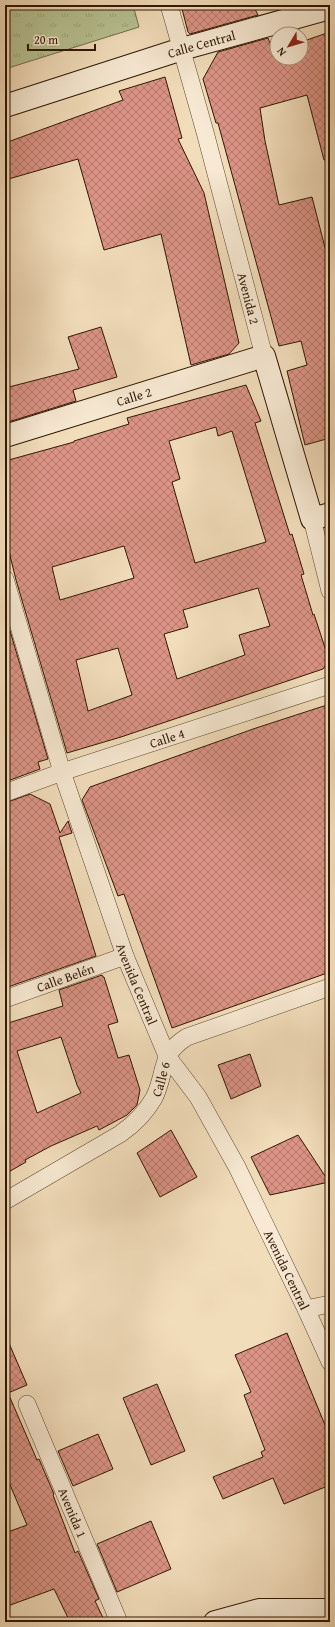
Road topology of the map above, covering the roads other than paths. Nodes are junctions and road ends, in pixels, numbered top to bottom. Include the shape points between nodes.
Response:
1 (169, 5) edge
2 (330, 8) edge
3 (182, 49) junction
4 (5, 106) edge
5 (264, 356) junction
6 (5, 436) edge
7 (321, 516) edge
8 (5, 579) edge
9 (330, 591) edge
10 (330, 685) edge
11 (62, 772) junction
12 (5, 792) edge
13 (125, 956) junction
14 (330, 987) edge
15 (5, 999) edge
16 (167, 1056) junction
17 (5, 1201) edge
18 (330, 1304) edge
19 (306, 1309) junction
20 (330, 1362) edge
21 (27, 1404) dead end
22 (330, 1610) edge
23 (119, 1622) edge
24 (215, 1622) edge

1 - 3 street, Avenida 2
2 - 3 main road, Calle Central
3 - 4 main road, Calle Central
3 - 5 street, Avenida 2
5 - 6 main road, Calle 2
5 - 7 main road, Avenida 2
7 - 9 street, Avenida 2
8 - 11 street, Avenida Central
10 - 11 street, Calle 4
11 - 12 street, Calle 4
11 - 13 street, Avenida Central
13 - 15 street, Calle Belén
13 - 16 street, Avenida Central
14 - 16 street, Calle 6 via 187,1037 176,1044
16 - 17 street, Calle 6 via 154,1098 135,1124
16 - 19 street, Avenida Central via 198,1097 233,1160
18 - 19 street
19 - 20 street, Avenida Central
21 - 23 street, Avenida 1
22 - 24 main road via 259,1610

